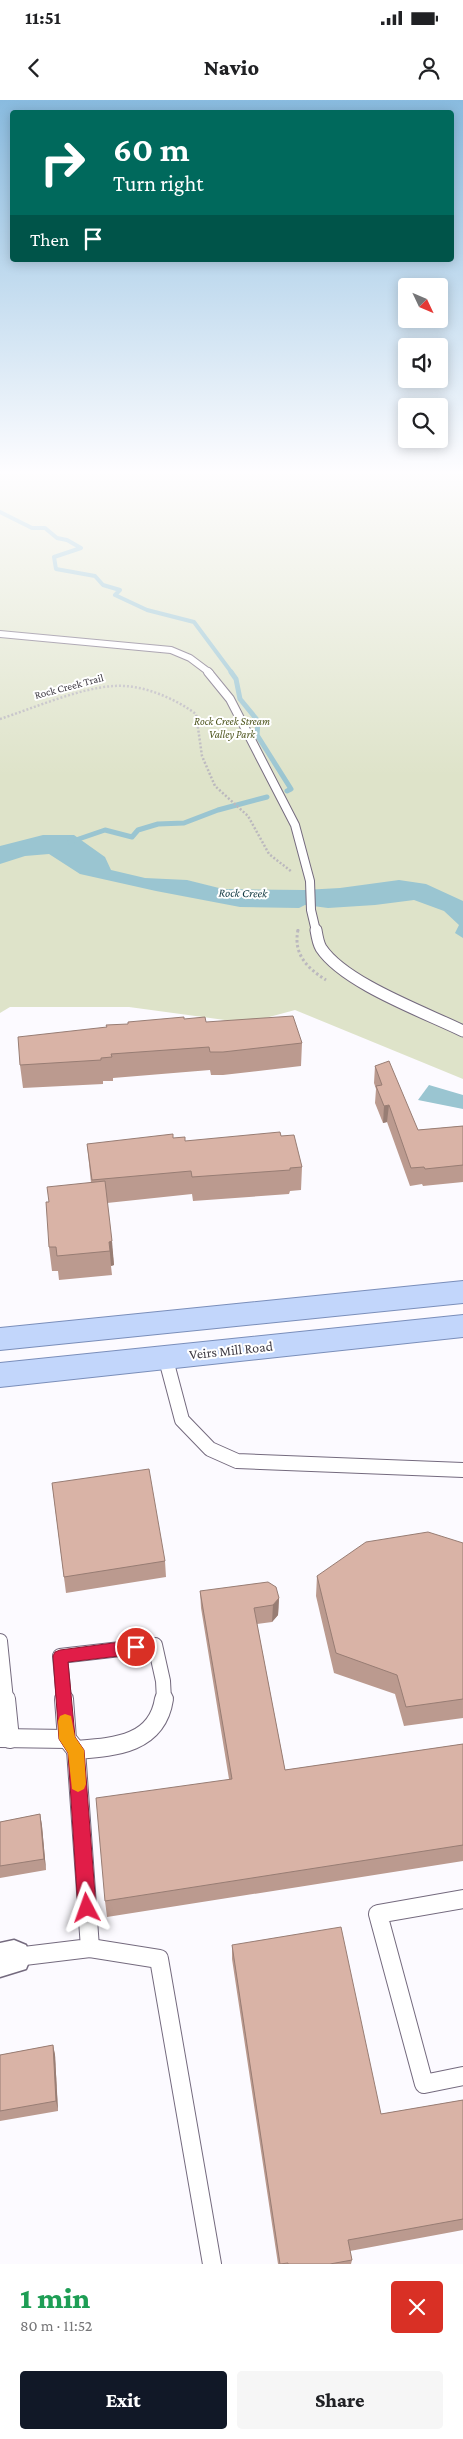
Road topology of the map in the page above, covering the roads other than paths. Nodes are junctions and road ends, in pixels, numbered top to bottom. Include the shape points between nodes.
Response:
1 (0, 634) edge
2 (463, 1031) edge
3 (463, 1292) edge
4 (463, 1326) edge
5 (0, 1339) edge
6 (165, 1356) junction
7 (0, 1375) edge
8 (463, 1470) edge
9 (0, 1641) edge
10 (5, 1738) edge
11 (71, 1745) junction
12 (463, 1899) edge
13 (90, 1948) junction
14 (7, 1959) edge
15 (463, 2076) edge
16 (212, 2264) edge

1 - 2 lane via 171,650 188,655 206,668 230,699 295,824 310,885 311,909 320,947 354,979
3 - 5 main road
4 - 6 main road, Veirs Mill Road
6 - 7 main road, Veirs Mill Road
6 - 8 lane via 182,1420 210,1449 237,1461
9 - 10 lane
10 - 11 lane
11 - 11 lane via 60,1656 155,1644 165,1700 160,1717 146,1735 123,1745
11 - 13 lane
12 - 15 lane via 378,1914 424,2084
13 - 14 lane
13 - 16 lane via 159,1959

